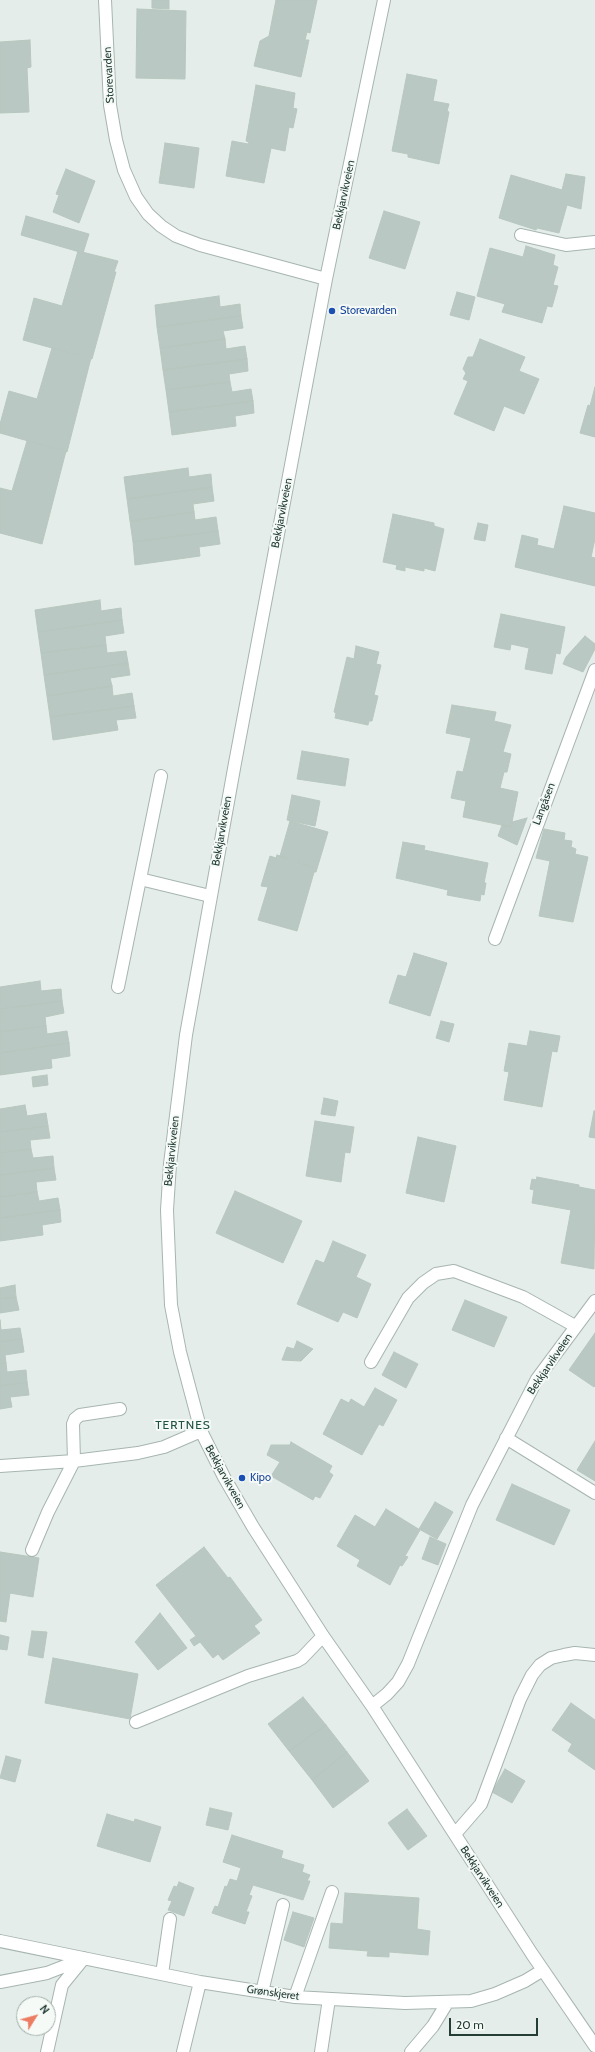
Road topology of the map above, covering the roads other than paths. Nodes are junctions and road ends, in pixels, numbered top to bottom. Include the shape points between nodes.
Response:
1 (105, 0) edge
2 (384, 0) edge
3 (521, 235) dead end
4 (595, 242) edge
5 (326, 279) junction
6 (595, 670) edge
7 (161, 776) dead end
8 (140, 879) junction
9 (210, 896) junction
10 (495, 939) dead end
11 (118, 987) dead end
12 (595, 1301) edge
13 (575, 1326) junction
14 (371, 1362) dead end
15 (120, 1410) dead end
16 (201, 1431) junction
17 (506, 1438) junction
18 (74, 1461) junction
19 (0, 1466) edge
20 (595, 1494) edge
21 (32, 1550) dead end
22 (323, 1636) junction
23 (595, 1655) edge
24 (372, 1706) junction
25 (136, 1722) dead end
26 (455, 1834) junction
27 (332, 1892) dead end
28 (284, 1904) dead end
29 (170, 1918) dead end
30 (0, 1941) edge
31 (84, 1958) junction
32 (543, 1970) junction
33 (162, 1974) junction
34 (1, 1980) edge
35 (200, 1982) junction
36 (262, 1992) junction
37 (295, 1997) junction
38 (329, 1999) junction
39 (447, 2003) junction
40 (595, 2046) edge
41 (47, 2052) edge
42 (183, 2052) edge
43 (321, 2052) edge
44 (411, 2052) edge

1 - 5 street, Storevarden via 110,105 116,140 124,170 136,197 148,214 176,236 200,245
2 - 5 street, Bekkjarvikveien
3 - 4 street via 566,244
5 - 9 street, Bekkjarvikveien
6 - 10 street, Langåsen
7 - 8 street
8 - 9 street
8 - 11 street
9 - 16 street, Bekkjarvikveien via 186,1035 167,1210 171,1305 180,1352
12 - 13 street, Bekkjarvikveien
13 - 14 street via 523,1297 454,1271 436,1274 408,1298
13 - 17 street, Bekkjarvikveien via 537,1379
15 - 18 street via 80,1415 75,1419
16 - 18 street via 164,1447
16 - 22 street, Bekkjarvikveien via 253,1527
17 - 20 street
17 - 24 street, Bekkjarvikveien via 472,1505 408,1664 394,1686
18 - 19 street
18 - 21 street
22 - 24 street, Bekkjarvikveien
22 - 25 street via 297,1661 248,1676
23 - 26 street via 575,1653 551,1658 532,1674 520,1699 481,1804
24 - 26 street, Bekkjarvikveien
26 - 32 street, Bekkjarvikveien
27 - 37 street
28 - 36 street
29 - 33 street
30 - 31 street, Grønskjeret
31 - 33 street, Grønskjeret
31 - 34 street via 47,1973
31 - 41 street via 62,1985
32 - 39 street, Grønskjeret via 495,1994 471,2001
32 - 40 street, Bekkjarvikveien
33 - 35 street, Grønskjeret
35 - 36 street, Grønskjeret
35 - 42 street
36 - 37 street, Grønskjeret
37 - 38 street, Grønskjeret
38 - 39 street, Grønskjeret
38 - 43 street
39 - 44 street

